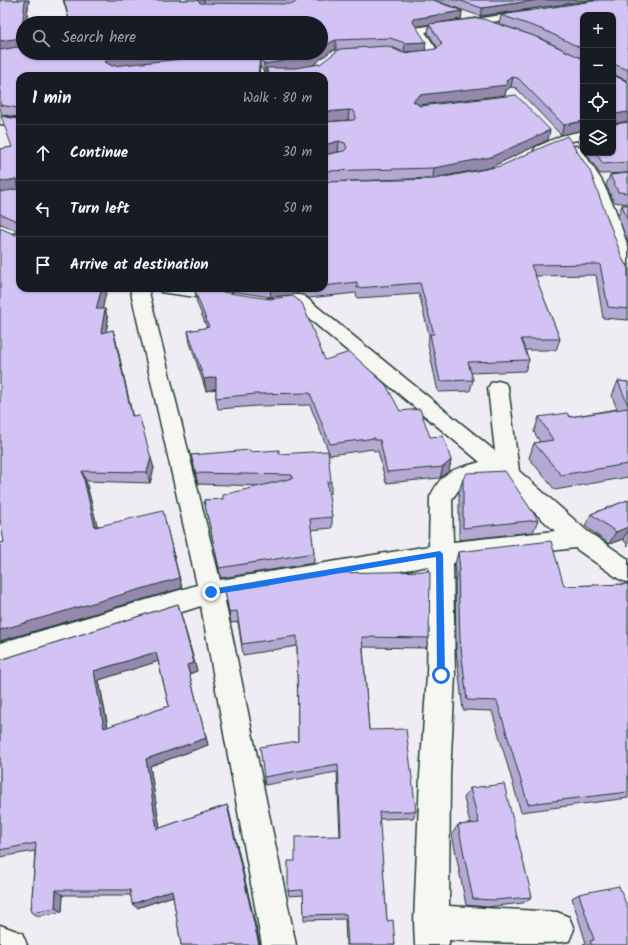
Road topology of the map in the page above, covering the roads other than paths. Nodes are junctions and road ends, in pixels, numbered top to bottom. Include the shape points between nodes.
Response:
1 (514, 5) edge
2 (540, 13) edge
3 (460, 15) edge
4 (517, 16) junction
5 (480, 22) junction
6 (502, 30) edge
7 (396, 54) edge
8 (245, 60) edge
9 (259, 72) edge
10 (0, 120) edge
11 (16, 122) edge
12 (547, 132) edge
13 (570, 139) edge
14 (526, 156) edge
15 (16, 227) edge
16 (0, 230) edge
17 (16, 237) edge
18 (628, 270) edge
19 (140, 292) edge
20 (196, 292) edge
21 (293, 294) edge
22 (498, 388) dead end
23 (504, 470) junction
24 (579, 538) junction
25 (440, 554) junction
26 (628, 572) edge
27 (211, 592) junction
28 (0, 656) edge
29 (557, 929) dead end
30 (432, 934) edge
31 (0, 942) edge
32 (10, 945) edge
33 (279, 945) edge

1 - 4 street
2 - 4 street
3 - 5 street
4 - 5 street
5 - 6 street
5 - 7 street via 418,30 435,54 402,58
8 - 9 street
10 - 11 street
12 - 13 street
13 - 14 street
13 - 18 street via 602,180 614,209
15 - 16 street
16 - 17 street
19 - 27 street
20 - 21 street via 271,304
21 - 23 street
22 - 23 street
23 - 24 street
23 - 25 street via 455,478 441,497
24 - 25 street
24 - 26 street
25 - 27 street
25 - 30 street via 441,675 435,776
27 - 28 street
27 - 33 street
29 - 30 street
31 - 32 street

